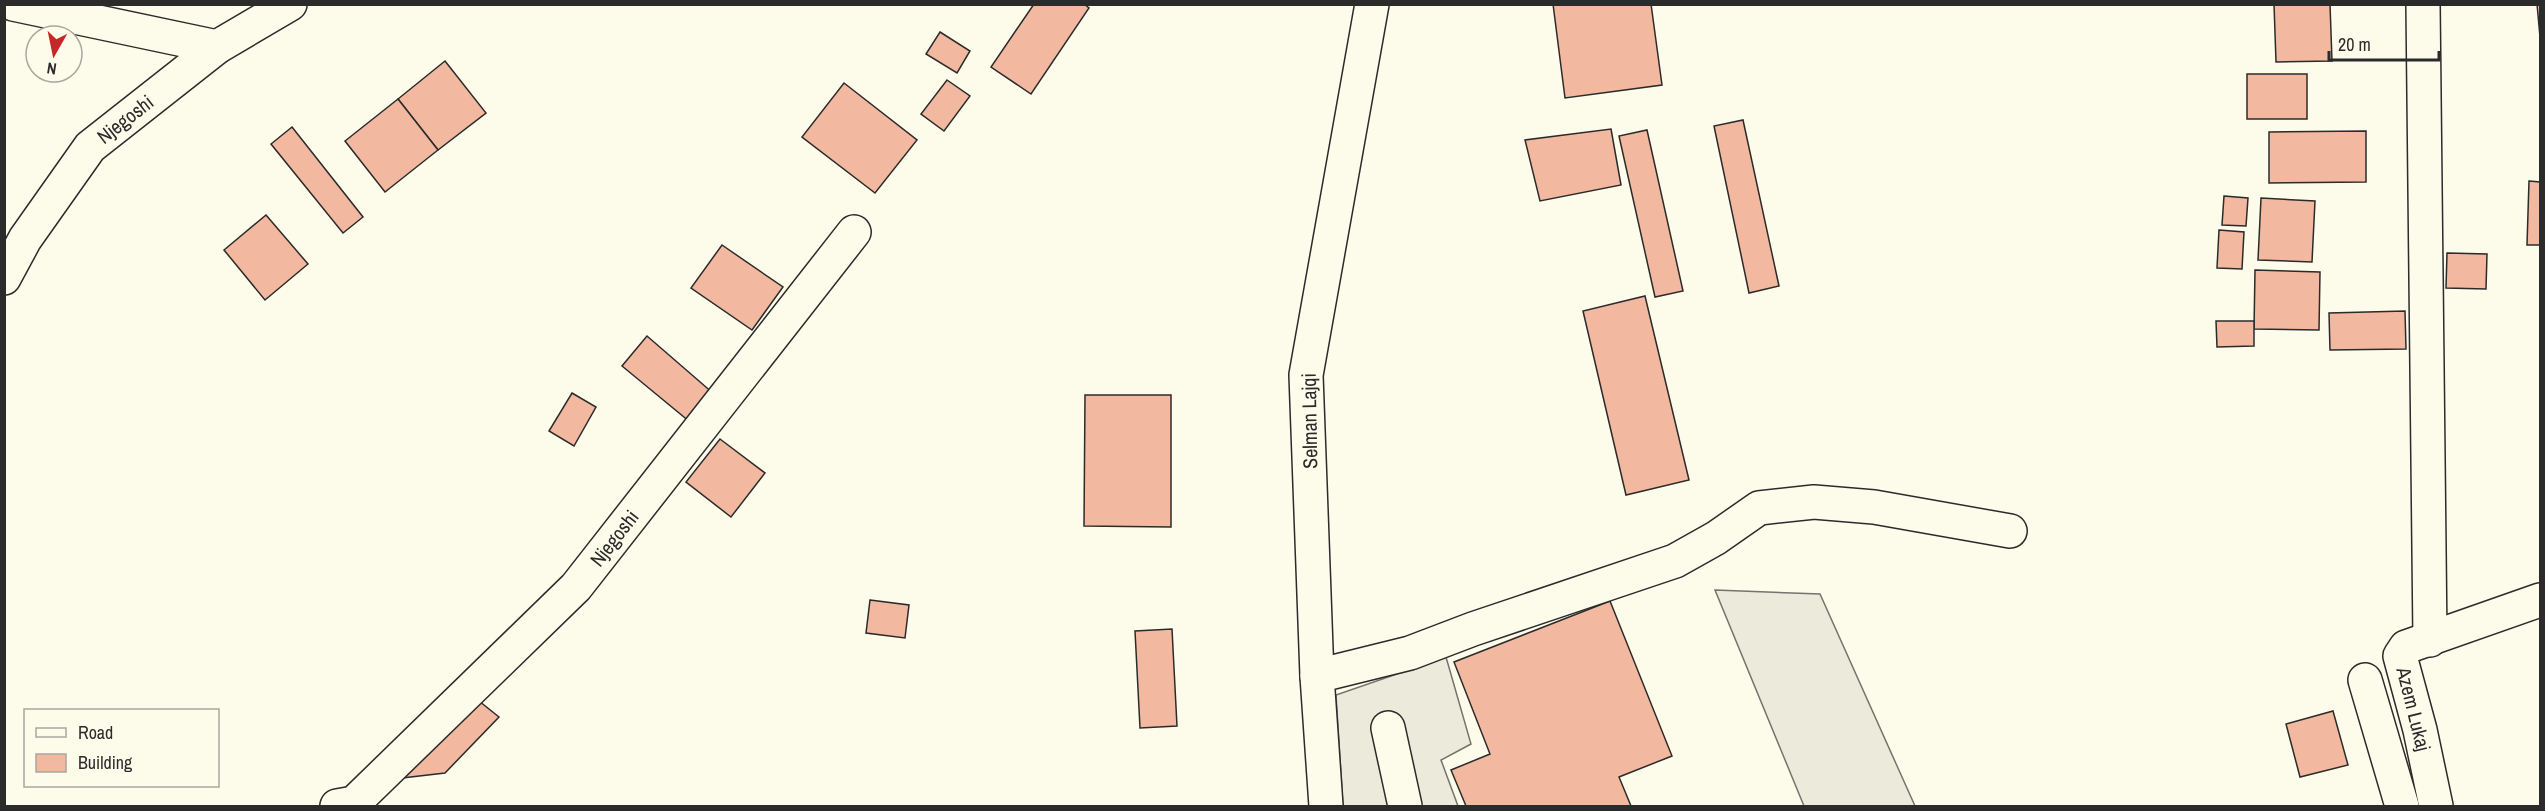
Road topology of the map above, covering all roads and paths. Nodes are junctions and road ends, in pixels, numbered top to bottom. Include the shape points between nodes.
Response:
1 (13, 4) edge
2 (290, 4) edge
3 (1372, 4) edge
4 (2423, 4) edge
5 (217, 47) junction
6 (854, 232) dead end
7 (4, 278) edge
8 (2010, 531) dead end
9 (2541, 600) edge
10 (2430, 640) junction
11 (1317, 676) junction
12 (2365, 680) dead end
13 (1388, 728) dead end
14 (350, 805) edge
15 (1326, 807) edge
16 (1405, 807) edge
17 (2402, 807) edge
18 (2436, 807) edge

1 - 5 street
2 - 5 street, Njegoshi
3 - 11 street, Selman Lajqi via 1306,375
4 - 10 street
5 - 7 street, Njegoshi via 90,147 26,238
6 - 14 street, Njegoshi via 576,587
8 - 11 street via 1874,507 1814,502 1759,508 1676,561 1473,628 1410,653
9 - 10 street, Azem Lukaj
10 - 18 street, Azem Lukaj via 2406,647 2400,656
11 - 15 street, Selman Lajqi
12 - 17 street, Azem Lukaj
13 - 16 street

